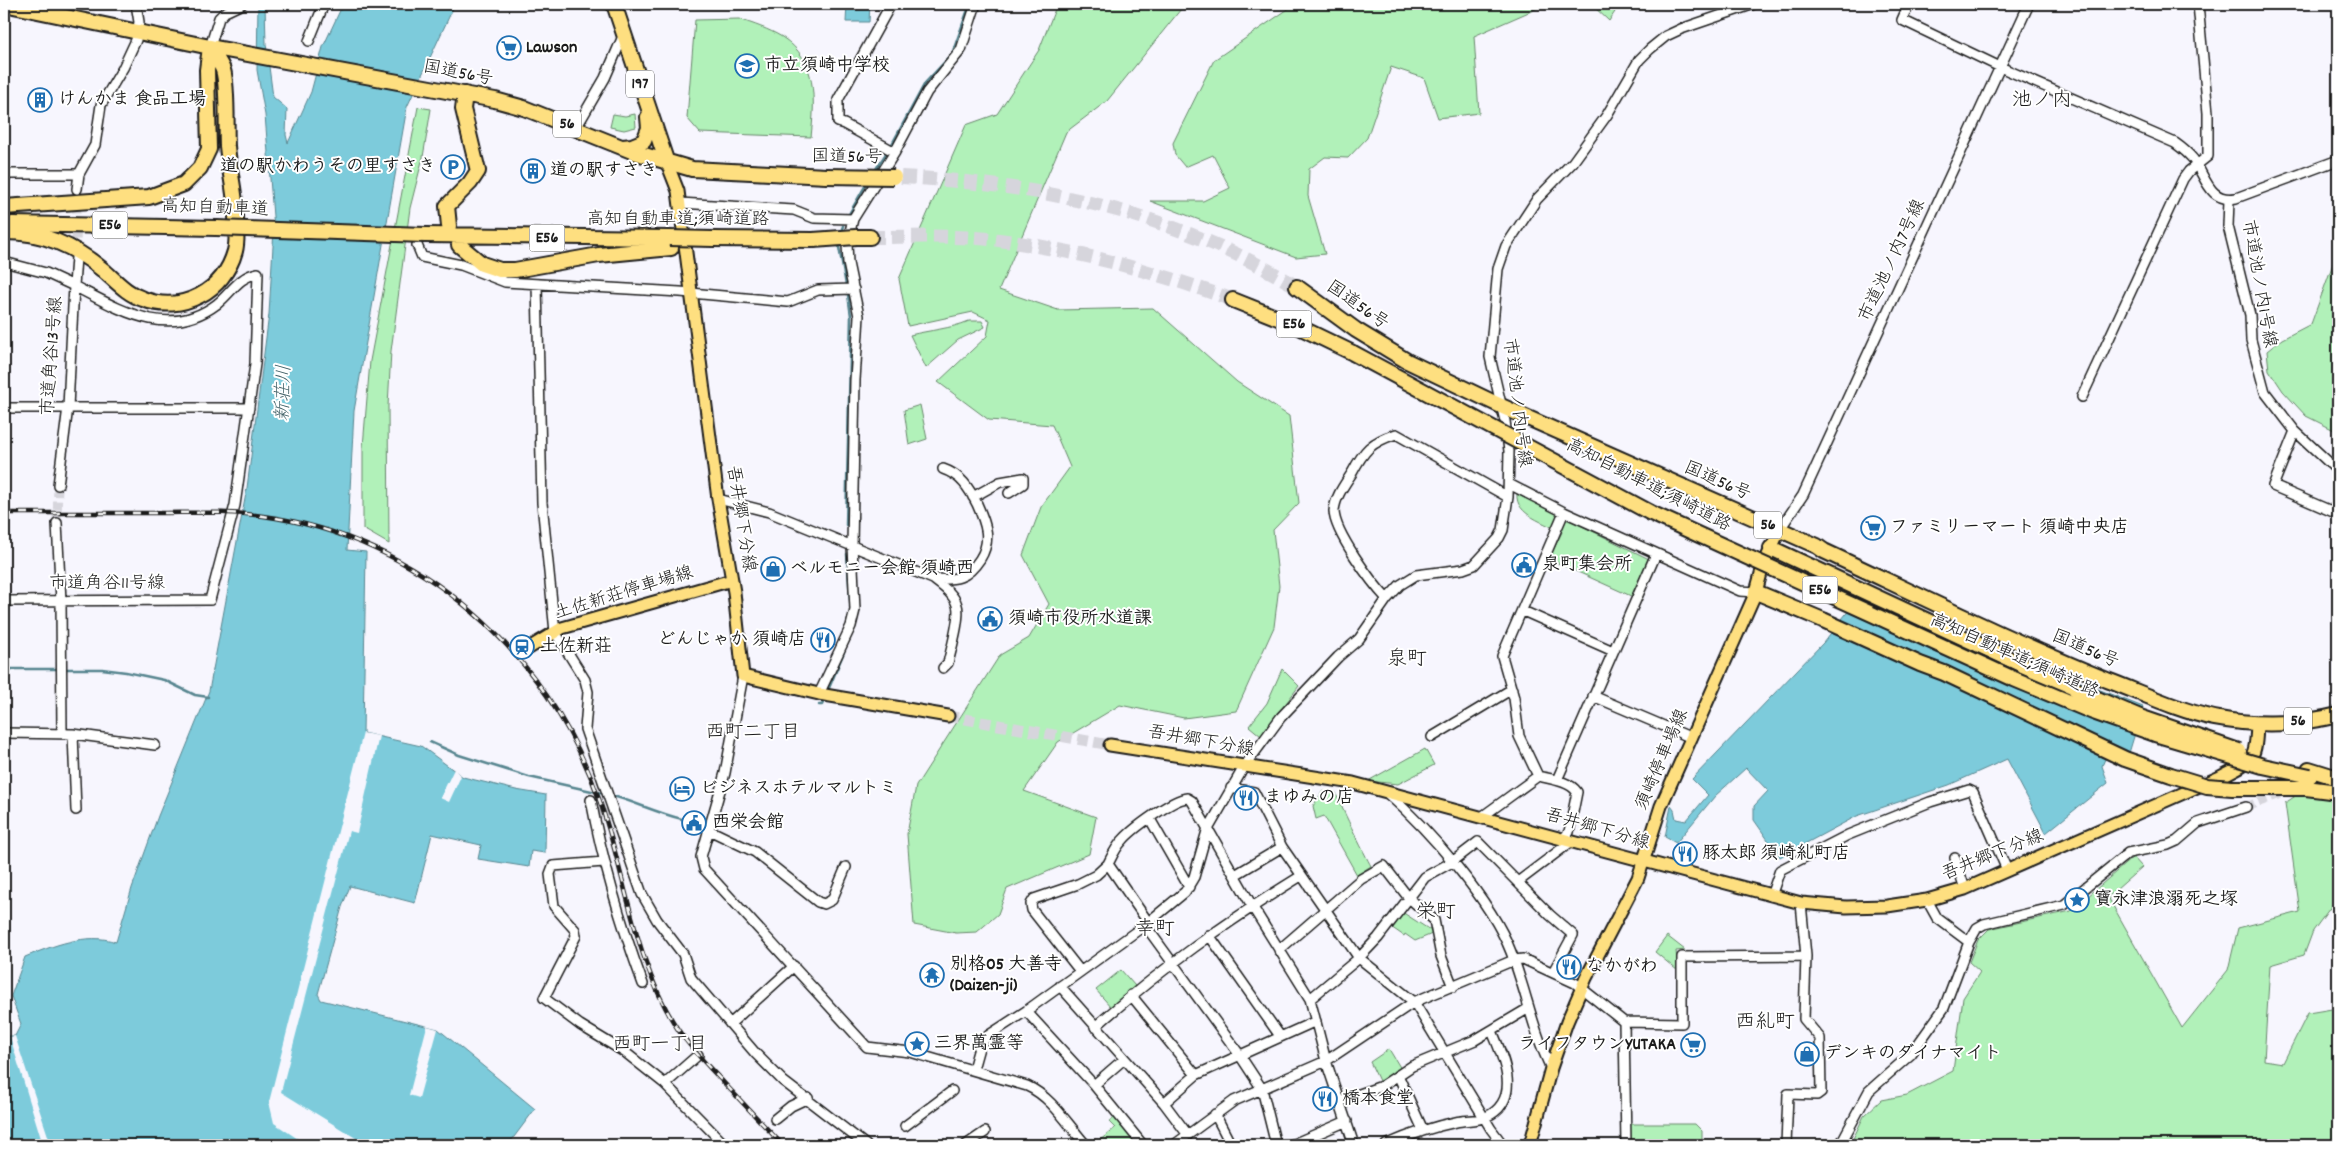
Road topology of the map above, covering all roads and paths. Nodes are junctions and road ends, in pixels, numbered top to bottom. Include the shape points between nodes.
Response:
1 (4, 4) edge
2 (136, 4) edge
3 (242, 4) edge
4 (324, 4) edge
5 (614, 4) edge
6 (891, 4) edge
7 (976, 4) edge
8 (1909, 4) edge
9 (2029, 4) edge
10 (2198, 4) edge
11 (1750, 5) edge
12 (32, 6) edge
13 (138, 31) junction
14 (624, 33) junction
15 (309, 42) dead end
16 (210, 47) junction
17 (2000, 67) junction
18 (465, 94) junction
19 (643, 94) junction
20 (576, 128) junction
21 (622, 147) junction
22 (895, 152) junction
23 (2338, 160) edge
24 (667, 163) junction
25 (2197, 165) junction
26 (4, 174) edge
27 (79, 174) junction
28 (897, 177) tunnel mouth
29 (77, 189) tunnel mouth
30 (2228, 200) junction
31 (680, 203) junction
32 (4, 207) edge
33 (853, 219) junction
34 (4, 224) edge
35 (449, 226) dead end
36 (4, 232) edge
37 (863, 237) tunnel mouth
38 (421, 240) junction
39 (670, 243) junction
40 (460, 245) dead end
41 (76, 257) tunnel mouth
42 (4, 262) edge
43 (537, 284) junction
44 (74, 286) junction
45 (1297, 287) tunnel mouth
46 (854, 289) junction
47 (690, 293) junction
48 (1233, 300) tunnel mouth
49 (2082, 397) dead end
50 (1501, 406) junction
51 (68, 407) junction
52 (4, 408) edge
53 (249, 408) junction
54 (2295, 431) junction
55 (943, 469) dead end
56 (2338, 471) edge
57 (1509, 484) junction
58 (58, 485) tunnel mouth
59 (1009, 493) dead end
60 (973, 497) junction
61 (1508, 497) junction
62 (718, 499) junction
63 (1564, 512) junction
64 (2338, 514) edge
65 (57, 523) tunnel mouth
66 (1780, 530) junction
67 (852, 546) junction
68 (1771, 548) junction
69 (1656, 554) junction
70 (933, 579) junction
71 (732, 580) junction
72 (1756, 592) junction
73 (1387, 599) junction
74 (61, 601) junction
75 (4, 602) edge
76 (1523, 611) junction
77 (555, 632) junction
78 (529, 648) dead end
79 (1613, 651) junction
80 (943, 668) dead end
81 (743, 676) junction
82 (1512, 689) junction
83 (819, 694) junction
84 (1593, 696) junction
85 (2338, 715) edge
86 (948, 716) tunnel mouth
87 (2257, 723) junction
88 (62, 732) junction
89 (4, 733) edge
90 (73, 734) junction
91 (1432, 737) dead end
92 (1692, 738) junction
93 (1110, 744) tunnel mouth
94 (155, 746) dead end
95 (1244, 767) junction
96 (1538, 776) junction
97 (2308, 778) junction
98 (1557, 780) junction
99 (2338, 780) edge
100 (1230, 788) junction
101 (2338, 792) edge
102 (1387, 794) junction
103 (591, 800) dead end
104 (2246, 807) tunnel mouth
105 (76, 810) dead end
106 (604, 814) junction
107 (1482, 816) junction
108 (1150, 819) junction
109 (707, 829) junction
110 (1207, 831) junction
111 (1568, 840) junction
112 (1282, 847) junction
113 (1955, 858) dead end
114 (1645, 861) junction
115 (604, 862) junction
116 (1452, 862) junction
117 (1108, 864) junction
118 (846, 867) dead end
119 (2007, 870) junction
120 (1235, 875) junction
121 (1301, 876) junction
122 (1519, 881) junction
123 (1189, 887) junction
124 (1965, 890) junction
125 (1771, 896) junction
126 (1408, 898) junction
127 (1927, 900) junction
128 (1801, 903) junction
129 (1252, 906) junction
130 (1326, 910) junction
131 (1147, 924) junction
132 (1209, 935) junction
133 (1969, 942) junction
134 (1279, 950) junction
135 (1806, 956) junction
136 (1359, 958) junction
137 (1514, 960) junction
138 (1171, 962) junction
139 (794, 966) junction
140 (1080, 971) junction
141 (1553, 972) junction
142 (642, 984) dead end
143 (1060, 986) junction
144 (1453, 987) junction
145 (1582, 988) junction
146 (1131, 995) junction
147 (1310, 999) junction
148 (1414, 1002) junction
149 (1529, 1008) junction
150 (1026, 1011) junction
151 (1316, 1021) junction
152 (1624, 1022) junction
153 (730, 1024) junction
154 (1095, 1027) junction
155 (1492, 1031) junction
156 (1280, 1036) junction
157 (1443, 1053) junction
158 (1239, 1054) junction
159 (698, 1055) dead end
160 (1124, 1060) junction
161 (1326, 1061) junction
162 (1550, 1068) junction
163 (973, 1069) junction
164 (1196, 1075) junction
165 (1398, 1075) junction
166 (665, 1084) junction
167 (1094, 1085) junction
168 (1262, 1089) junction
169 (952, 1091) dead end
170 (808, 1098) junction
171 (1340, 1101) junction
172 (1164, 1103) junction
173 (1215, 1114) junction
174 (1485, 1117) junction
175 (775, 1119) dead end
176 (1347, 1121) junction
177 (905, 1126) dead end
178 (1423, 1130) junction
179 (985, 1132) dead end
180 (1188, 1134) junction
181 (725, 1145) edge
182 (866, 1145) edge
183 (966, 1145) edge
184 (1086, 1145) edge
185 (1143, 1145) edge
186 (1174, 1145) edge
187 (1231, 1145) edge
188 (1276, 1145) edge
189 (1291, 1145) edge
190 (1354, 1145) edge
191 (1386, 1145) edge
192 (1503, 1145) edge
193 (1530, 1145) edge
194 (1626, 1145) edge
195 (1786, 1145) edge
196 (1840, 1145) edge

1 - 12 highway, 国道56号 / 56
2 - 13 street
3 - 16 street via 219,18
4 - 15 street
5 - 14 highway, 197
6 - 22 street via 838,100 838,122
7 - 22 street via 961,50 926,92
8 - 17 street, 市道池ノ内1号線 via 1902,20
9 - 17 street, 市道池ノ内7号線
10 - 25 street via 2209,151
11 - 50 street, 市道池ノ内1号線 via 1680,29 1650,49 1639,60 1607,115 1573,162 1537,199 1510,237 1498,268 1490,332 1490,357
12 - 13 highway, 国道56号 / 56
13 - 16 highway, 国道56号 / 56
13 - 27 street via 123,68 101,105 95,145
14 - 19 highway, 197
14 - 20 street via 605,78
16 - 18 highway, 国道56号 / 56
16 - 32 highway via 207,70 209,149 200,168 184,184 149,197
16 - 36 highway via 224,71 227,148 235,199 236,235 236,250 229,268 215,287 180,302 152,302 128,292 88,257 68,245 38,235
17 - 25 street, 市道池ノ内1号線 via 2165,138 2182,148
17 - 66 street, 市道池ノ内7号線 via 1803,496
18 - 20 highway, 国道56号 / 56 via 516,106
18 - 35 highway via 462,109 478,170 447,206
19 - 21 highway via 649,121 648,133 641,144
19 - 24 highway, 197
20 - 21 highway, 国道56号 / 56
21 - 24 highway, 国道56号 / 56
22 - 33 street
23 - 30 street
24 - 28 highway, 国道56号 / 56, bridge via 708,171
24 - 31 main road, 吾井郷下分線
25 - 30 street, 市道池ノ内1号線 via 2211,192
25 - 49 street via 2183,179
26 - 27 street
27 - 29 street
30 - 54 street, 市道池ノ内1号線 via 2228,226 2250,315 2250,332 2259,374 2271,403
31 - 33 street via 794,210 814,218
31 - 47 main road, 吾井郷下分線
33 - 46 street via 847,244
34 - 38 highway, 高知自動車道 / E56, bridge via 216,228
37 - 39 highway, 高知自動車道;須崎道路, bridge
38 - 39 highway, 高知自動車道;須崎道路 / E56
38 - 43 street via 422,257 461,265 505,282
39 - 40 highway via 515,270 500,270 482,264
41 - 44 street
42 - 44 street via 46,273
43 - 47 street
43 - 77 street via 542,503
44 - 51 street, 市道角谷13号線
44 - 53 street, 市道角谷13号線 via 138,317 176,320 209,310 240,280 258,273 256,347
45 - 50 highway, 国道56号 / 56 via 1356,330 1407,361
46 - 47 street via 818,290 788,302
46 - 67 street via 859,338 855,380
47 - 62 main road, 吾井郷下分線
48 - 97 highway, 高知自動車道;須崎道路 / E56, bridge via 1353,353 1651,513 2014,678 2155,734
50 - 57 street, 市道池ノ内1号線 via 1509,451
50 - 66 highway, 国道56号 / 56
51 - 52 street
51 - 53 street
51 - 58 street, 市道角谷13号線
53 - 74 street, 市道角谷11号線 via 235,505 210,600
54 - 56 street, 市道池ノ内1号線
54 - 64 street via 2273,486
55 - 60 street via 958,475
57 - 61 street, 市道池ノ内1号線
57 - 63 street
59 - 60 street via 1023,484 1023,478 1000,482
60 - 70 street via 987,530 985,551 969,573 952,579
61 - 73 street, 市道池ノ内1号線 via 1503,530 1479,562 1463,570 1416,575
61 - 73 street via 1396,434 1364,450 1338,497 1335,518 1366,574
62 - 67 street via 769,512
62 - 71 main road, 吾井郷下分線
63 - 69 street
63 - 76 street
65 - 74 street
66 - 68 main road, 須崎停車場線
66 - 87 highway, 国道56号 / 56 via 2074,666 2187,711
67 - 70 street
67 - 83 street via 854,618
68 - 72 main road, 須崎停車場線 via 1762,566
68 - 97 highway, bridge via 2140,717
69 - 72 street via 1740,591
69 - 79 street
70 - 80 street via 946,588 957,605 948,663
71 - 77 main road, 土佐新荘停車場線
71 - 81 main road, 吾井郷下分線
72 - 92 main road, 須崎停車場線
72 - 97 highway, bridge via 1944,672 2125,759 2171,775 2207,786 2232,788
73 - 95 street, 市道池ノ内1号線 via 1359,639 1281,717
74 - 75 street, 市道角谷11号線
74 - 88 street
76 - 79 street
76 - 82 street via 1502,656
77 - 78 main road, 土佐新荘停車場線
77 - 106 street via 585,680 588,692 585,729 612,802
79 - 84 street
81 - 83 main road
81 - 109 street via 725,774
82 - 91 street
82 - 96 street via 1520,736
83 - 86 main road
84 - 92 street
84 - 98 street
85 - 87 highway, 国道56号 / 56
87 - 119 main road, 吾井郷下分線 via 2256,748 2248,762 2220,778
88 - 89 street
88 - 90 street
90 - 94 street
90 - 105 street
92 - 114 main road, 須崎停車場線 via 1661,806
93 - 95 main road, 吾井郷下分線
95 - 100 street, 市道池ノ内1号線
95 - 102 main road, 吾井郷下分線 via 1353,783
96 - 98 street
96 - 107 street
97 - 99 highway, 高知自動車道;須崎道路 / E56
97 - 101 highway
98 - 111 street via 1574,788 1577,797
100 - 110 street, 市道池ノ内1号線
100 - 112 street via 1254,792
102 - 107 main road, 吾井郷下分線
102 - 116 street via 1411,815
103 - 106 street
104 - 133 street via 2198,823 2168,845 2128,853 2064,905 1984,924 1977,928
106 - 115 street
106 - 153 street via 642,894 683,954 691,978
107 - 111 main road, 吾井郷下分線
108 - 110 street via 1187,798 1192,801
108 - 117 street via 1121,842
108 - 123 street
109 - 118 street via 755,852 824,904 832,900
109 - 139 street via 701,857 704,869
110 - 120 street
110 - 123 street, 市道池ノ内1号線
111 - 114 main road, 吾井郷下分線
111 - 122 street
112 - 120 street
112 - 121 street
113 - 124 street
114 - 125 main road, 吾井郷下分線
114 - 145 main road, 須崎停車場線
115 - 142 street via 625,939
115 - 166 street via 553,866 550,874 554,906 576,930 576,936 544,998 626,1053
116 - 122 street via 1478,842
116 - 126 street via 1425,877
116 - 137 street via 1500,928
117 - 131 street
117 - 140 street via 1096,875 1034,899 1031,904 1032,910
119 - 124 main road, 吾井郷下分線
119 - 125 street via 1973,792 1969,790 1848,835 1780,870
120 - 129 street
121 - 129 street
121 - 130 street
122 - 141 street via 1573,935
123 - 131 street
124 - 127 main road, 吾井郷下分線
125 - 128 main road, 吾井郷下分線
126 - 130 street via 1384,866 1361,879
126 - 136 street
126 - 144 street via 1434,920 1441,956
127 - 128 main road, 吾井郷下分線 via 1868,907
127 - 133 street via 1937,918
128 - 135 street
129 - 132 street
129 - 134 street
130 - 134 street
130 - 136 street
131 - 138 street
131 - 140 street
132 - 138 street
132 - 156 street
133 - 196 street via 1944,1008 1911,1054 1869,1090
134 - 147 street
135 - 152 street via 1682,957 1682,1023
135 - 195 street via 1804,1019 1820,1038 1821,1092 1817,1095 1788,1094
136 - 147 street
136 - 148 street
137 - 141 street via 1523,959
137 - 144 street
137 - 149 street
138 - 146 street
138 - 158 street
139 - 153 street
139 - 163 street via 867,1047 910,1052
140 - 143 street
141 - 145 street
143 - 150 street
143 - 154 street
144 - 148 street
145 - 152 street
145 - 162 main road, 須崎停車場線
146 - 154 street
146 - 164 street
147 - 151 street
148 - 157 street
148 - 161 street
149 - 155 street
149 - 162 street
150 - 163 street via 980,1044
150 - 167 street
151 - 156 street
151 - 161 street
152 - 194 street
153 - 170 street via 783,1080
154 - 160 street
155 - 157 street
155 - 174 street via 1505,1062 1508,1083 1502,1101
156 - 158 street
157 - 165 street
157 - 174 street
158 - 164 street
158 - 168 street
159 - 166 street
160 - 167 street
160 - 172 street
161 - 168 street
161 - 171 street
162 - 193 main road, 須崎停車場線
163 - 184 street via 1037,1090
164 - 172 street
165 - 171 street via 1382,1086
165 - 178 street
166 - 181 street
167 - 185 street
168 - 173 street via 1234,1101
168 - 188 street
169 - 177 street
170 - 175 street
170 - 182 street
171 - 176 street
172 - 180 street
173 - 180 street
173 - 187 street
174 - 178 street
174 - 192 street
176 - 189 street
176 - 190 street
178 - 191 street
179 - 183 street
180 - 186 street

